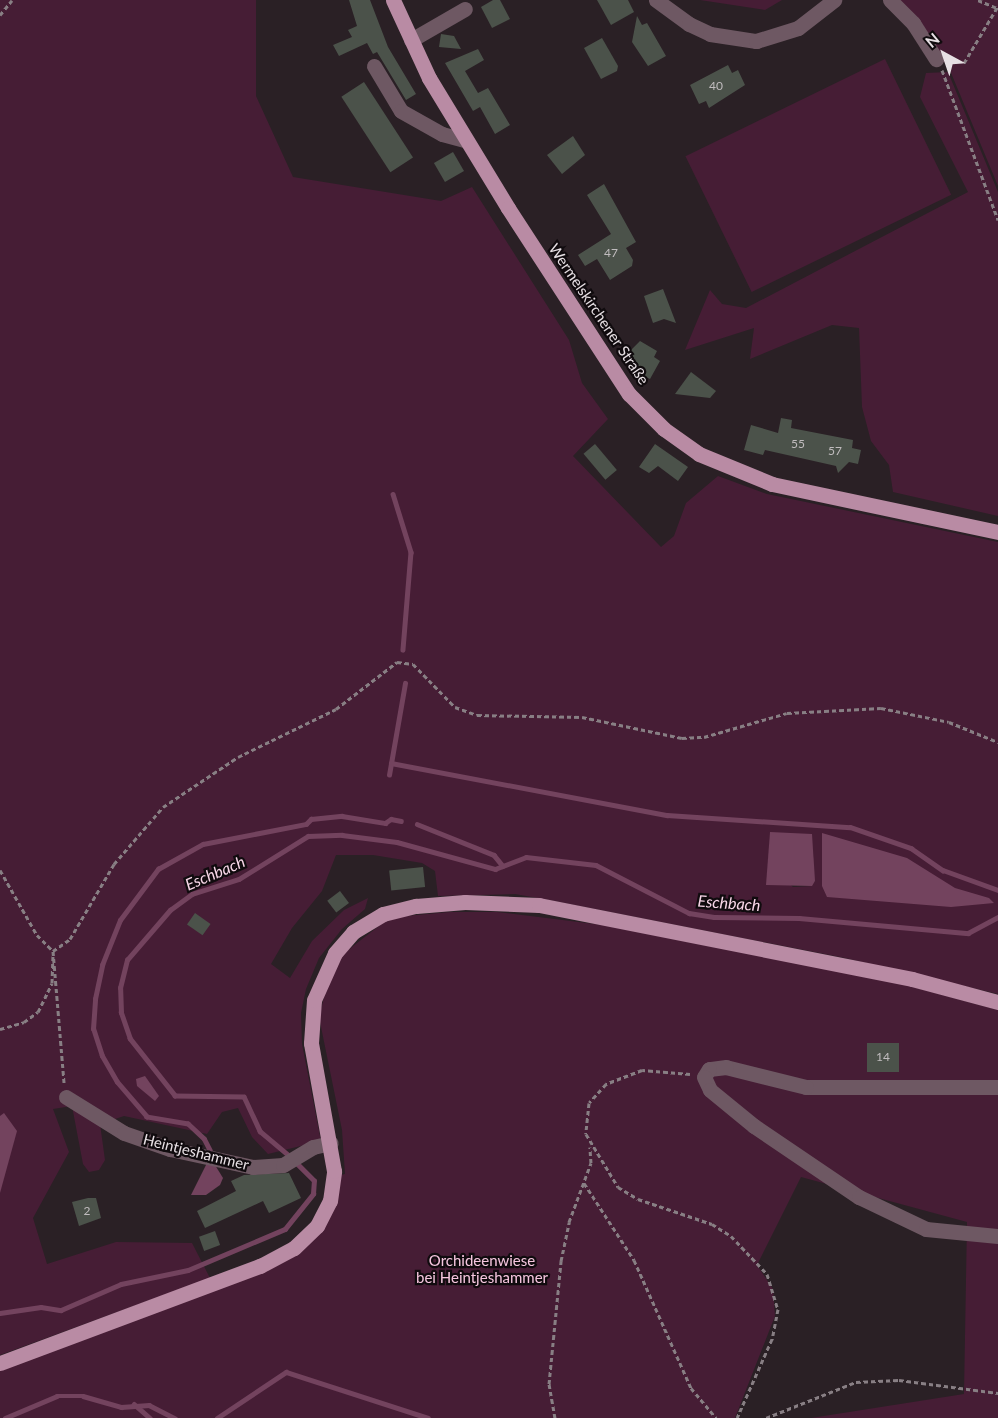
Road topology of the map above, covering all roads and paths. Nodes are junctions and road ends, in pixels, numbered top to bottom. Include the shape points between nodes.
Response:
1 (12, 0) edge
2 (393, 0) edge
3 (656, 0) edge
4 (834, 0) edge
5 (890, 0) edge
6 (978, 0) edge
7 (997, 7) edge
8 (465, 9) dead end
9 (0, 15) edge
10 (411, 40) junction
11 (936, 59) joint
12 (964, 63) dead end
13 (374, 66) dead end
14 (465, 140) junction
15 (996, 219) edge
16 (998, 532) edge
17 (998, 742) edge
18 (0, 870) edge
19 (53, 951) junction
20 (998, 1002) edge
21 (0, 1029) edge
22 (704, 1077) junction
23 (998, 1087) edge
24 (66, 1097) joint
25 (331, 1143) junction
26 (590, 1145) junction
27 (584, 1183) junction
28 (998, 1236) edge
29 (0, 1363) edge
30 (998, 1393) edge
31 (555, 1418) edge
32 (717, 1418) edge
33 (737, 1418) edge
34 (766, 1418) edge

1 - 9 path
2 - 10 main road, Wermelskirchener Straße
3 - 4 street via 710,34 756,40 798,28
5 - 11 street via 913,23
6 - 7 path
7 - 12 path
8 - 10 street
10 - 14 main road, Wermelskirchener Straße
11 - 15 path
13 - 14 street via 401,111 442,134
14 - 16 main road, Wermelskirchener Straße via 629,394 664,429 708,458 772,484
17 - 19 path via 949,722 881,708 787,713 704,737 682,738 582,717 477,715 455,706 413,664 397,662 322,718 238,758 164,807 114,864 70,939
18 - 19 path via 37,935
19 - 21 path via 52,983 38,1012 24,1022
19 - 24 path
20 - 25 main road via 912,979 539,905 465,902 404,908 373,919 353,932 326,966 317,989 311,1042
22 - 23 street via 709,1069 726,1067 806,1087
22 - 26 path via 642,1070 606,1084 589,1103 585,1121
22 - 28 street via 710,1090 754,1126 859,1197 926,1229
24 - 25 street, Heintjeshammer via 114,1128 170,1149 253,1167 287,1163
25 - 29 main road via 334,1180 330,1201 317,1226 294,1248 260,1266
26 - 27 path via 591,1163
26 - 33 path via 618,1187 638,1199 712,1224 731,1236 767,1274 774,1288 776,1319 772,1339
27 - 31 path via 569,1222 553,1329 549,1384
27 - 32 path via 634,1260 691,1388
30 - 34 path via 899,1380 856,1383

